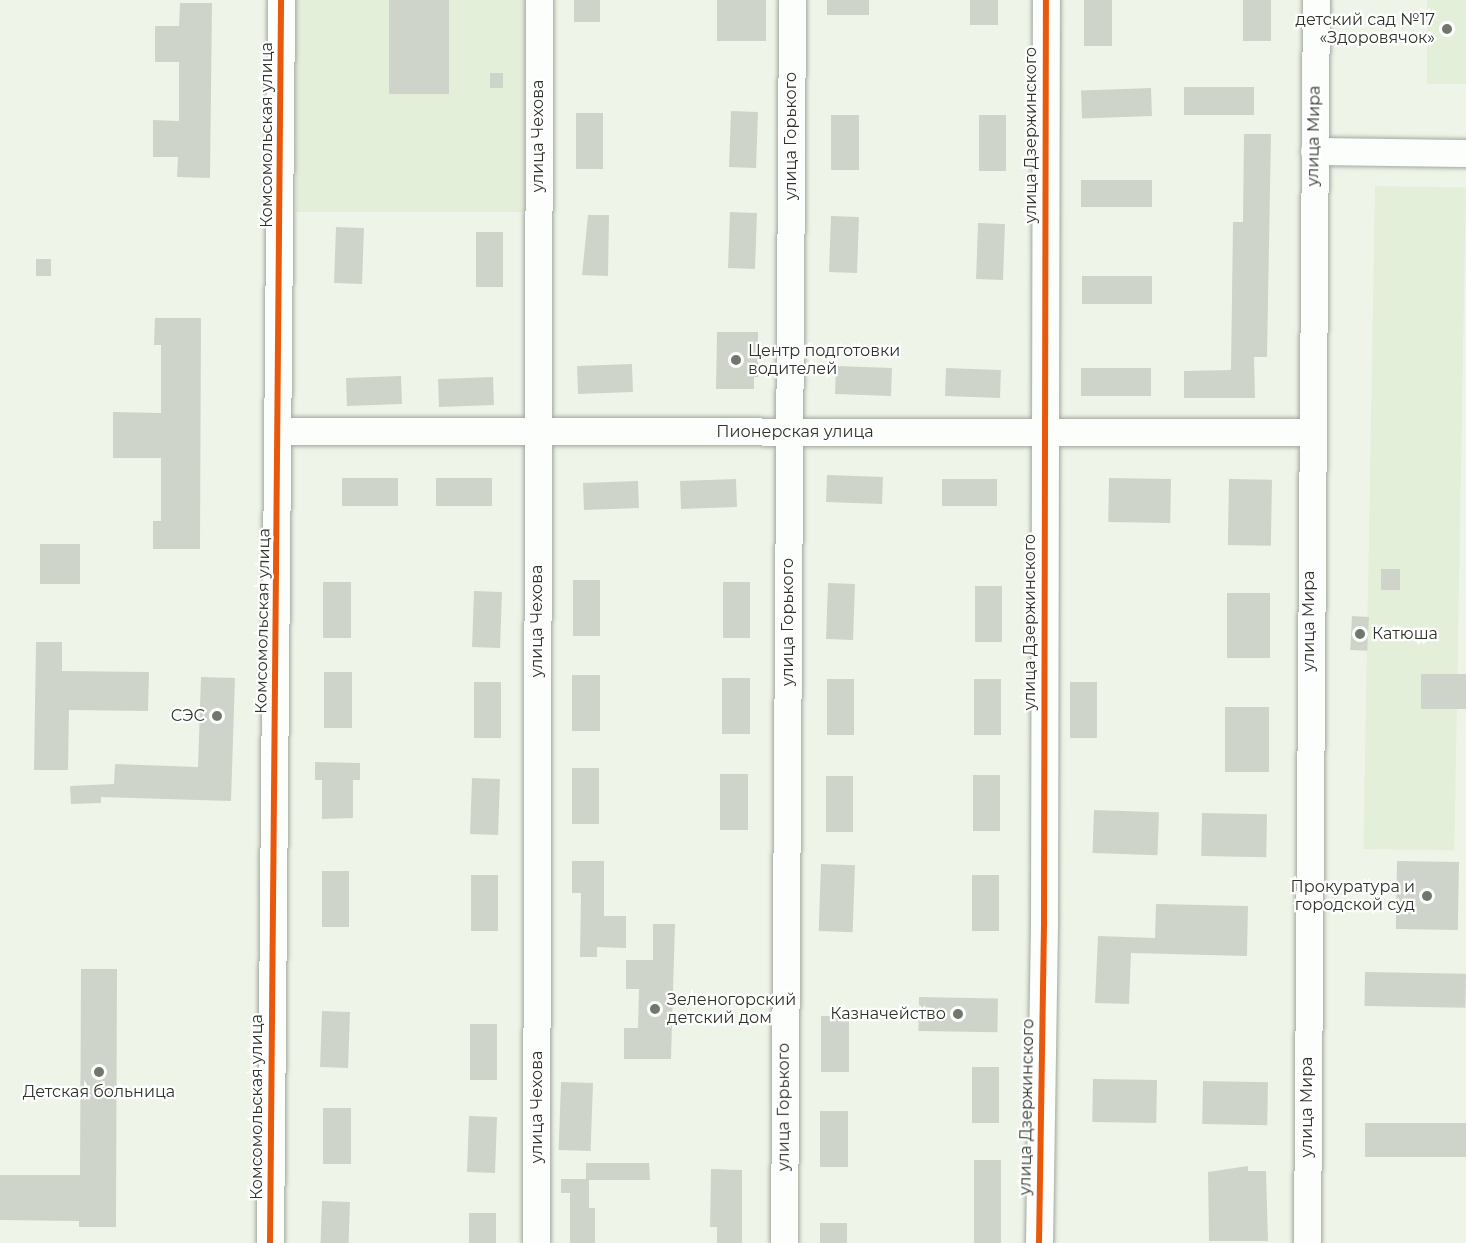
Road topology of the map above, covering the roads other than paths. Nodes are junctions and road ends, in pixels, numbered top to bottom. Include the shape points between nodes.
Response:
1 (281, 0) edge
2 (539, 0) edge
3 (792, 0) edge
4 (1046, 0) edge
5 (1316, 0) edge
6 (1314, 151) junction
7 (1466, 153) edge
8 (279, 431) junction
9 (538, 431) junction
10 (789, 432) junction
11 (1043, 432) junction
12 (1310, 432) junction
13 (270, 1243) edge
14 (536, 1243) edge
15 (784, 1243) edge
16 (1039, 1243) edge
17 (1307, 1243) edge

1 - 8 street, Комсомольская улица
2 - 9 street, улица Чехова
3 - 10 street, улица Горького
4 - 11 street, улица Дзержинского
5 - 6 street, улица Мира
6 - 7 street
6 - 12 street, улица Мира
8 - 9 street, Пионерская улица
8 - 13 street, Комсомольская улица
9 - 10 street, Пионерская улица
9 - 14 street, улица Чехова
10 - 11 street, Пионерская улица
10 - 15 street, улица Горького
11 - 12 street, Пионерская улица
11 - 16 street, улица Дзержинского via 1044,921
12 - 17 street, улица Мира

